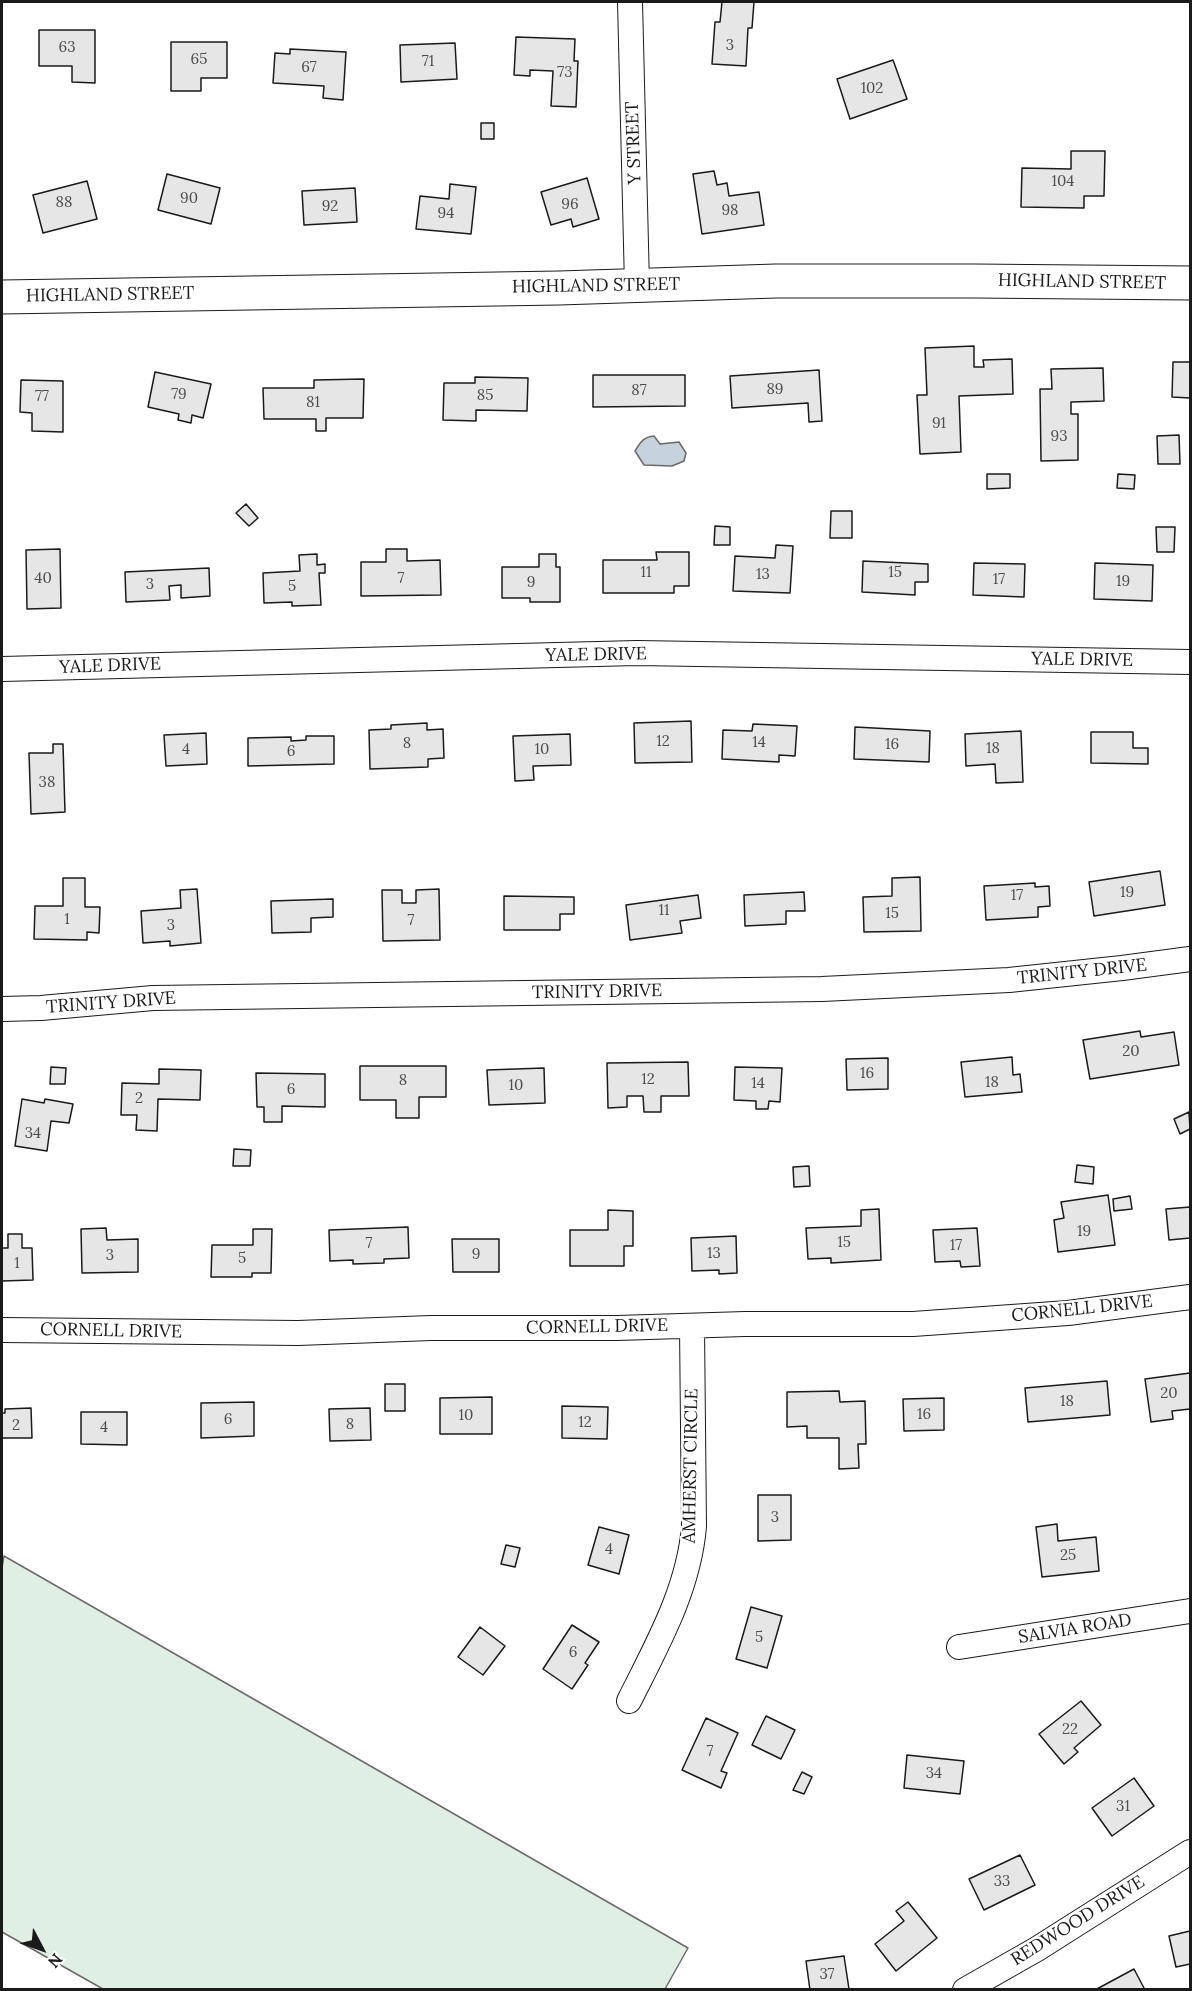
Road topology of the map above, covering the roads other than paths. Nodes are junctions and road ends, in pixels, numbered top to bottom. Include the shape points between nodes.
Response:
1 (630, 2) edge
2 (1191, 283) edge
3 (637, 285) junction
4 (2, 297) edge
5 (1191, 662) edge
6 (2, 669) edge
7 (1191, 959) edge
8 (2, 1009) edge
9 (1191, 1297) edge
10 (692, 1326) junction
11 (2, 1330) edge
12 (1191, 1611) edge
13 (959, 1647) dead end
14 (629, 1701) dead end
15 (1191, 1852) edge
16 (965, 1989) edge

1 - 3 street, Y STREET
2 - 3 street, HIGHLAND STREET via 776,281
3 - 4 street, HIGHLAND STREET
5 - 6 street, YALE DRIVE via 637,653
7 - 8 street, TRINITY DRIVE via 1009,980 834,988 163,998
9 - 10 street, CORNELL DRIVE via 1068,1313 913,1324
10 - 11 street, CORNELL DRIVE via 298,1333
10 - 14 street, AMHERST CIRCLE via 692,1543 683,1583
12 - 13 street, SALVIA ROAD
15 - 16 street, REDWOOD DRIVE via 1037,1949

